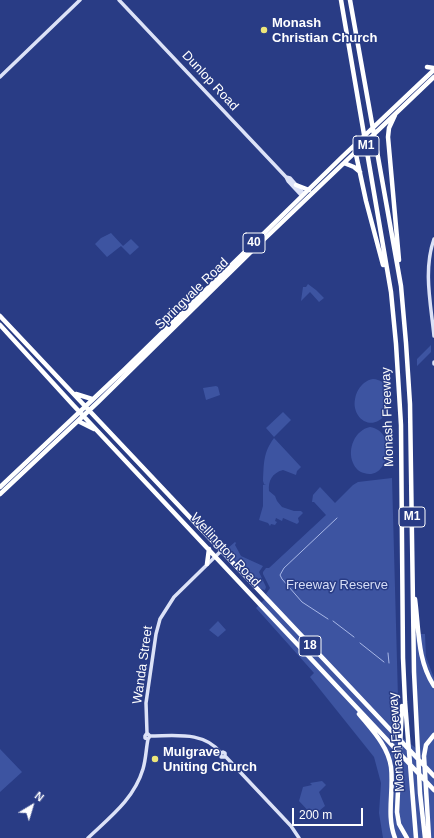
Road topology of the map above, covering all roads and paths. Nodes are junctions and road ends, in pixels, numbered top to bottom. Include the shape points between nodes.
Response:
1 (80, 0) edge
2 (119, 0) edge
3 (341, 0) edge
4 (350, 0) edge
5 (427, 68) dead end
6 (434, 69) edge
7 (0, 77) edge
8 (434, 77) edge
9 (396, 114) junction
10 (374, 127) junction
11 (382, 127) junction
12 (356, 148) junction
13 (388, 148) junction
14 (344, 163) junction
15 (360, 172) junction
16 (286, 177) junction
17 (296, 185) junction
18 (309, 190) junction
19 (303, 195) junction
20 (268, 236) junction
21 (434, 239) edge
22 (220, 276) junction
23 (401, 286) junction
24 (391, 292) junction
25 (0, 316) edge
26 (0, 325) edge
27 (434, 336) edge
28 (74, 393) junction
29 (92, 399) junction
30 (98, 402) junction
31 (74, 406) junction
32 (85, 406) junction
33 (90, 410) junction
34 (79, 411) junction
35 (94, 415) junction
36 (83, 416) junction
37 (69, 421) junction
38 (78, 422) junction
39 (98, 431) junction
40 (0, 487) edge
41 (0, 494) edge
42 (209, 550) junction
43 (221, 551) junction
44 (215, 556) junction
45 (207, 564) junction
46 (413, 573) junction
47 (267, 600) junction
48 (262, 605) junction
49 (403, 658) junction
50 (434, 686) edge
51 (339, 688) junction
52 (148, 736) junction
53 (434, 736) edge
54 (431, 771) edge
55 (433, 788) edge
56 (88, 838) edge
57 (299, 838) edge
58 (395, 838) edge
59 (407, 838) edge
60 (416, 838) edge
61 (425, 838) edge
62 (429, 838) edge

1 - 7 street
2 - 16 street, Dunlop Road
3 - 24 highway, Monash Freeway / M1
4 - 23 highway, Monash Freeway / M1
5 - 6 highway
6 - 10 highway, Springvale Road / 40
8 - 9 highway, Springvale Road / 40
9 - 11 highway, Springvale Road / 40
9 - 13 highway via 389,130
10 - 11 highway
10 - 12 highway, Springvale Road / 40
11 - 12 highway, Springvale Road / 40
11 - 13 highway via 385,130
12 - 14 highway, Springvale Road / 40
12 - 15 highway
12 - 18 highway, Springvale Road / 40
13 - 23 highway
14 - 15 highway
14 - 20 highway, Springvale Road / 40
15 - 24 highway
16 - 17 street, Dunlop Road
16 - 19 street, Dunlop Road
17 - 18 highway
17 - 19 street, Dunlop Road
18 - 19 highway, Springvale Road / 40
19 - 20 highway, Springvale Road / 40
20 - 22 highway, Springvale Road / 40
21 - 27 street via 429,280
22 - 29 highway, Springvale Road / 40
22 - 30 highway, Springvale Road / 40
23 - 46 highway, Monash Freeway / M1 via 410,404
24 - 49 highway, Monash Freeway / M1 via 400,425
25 - 28 highway, Wellington Road / 18
26 - 31 highway, Wellington Road / 18
28 - 29 highway
28 - 32 highway, Wellington Road / 18
29 - 32 highway, Springvale Road / 40
30 - 33 highway, Springvale Road / 40
30 - 35 highway
31 - 34 highway, Wellington Road / 18
31 - 37 highway
32 - 33 highway, Wellington Road / 18
32 - 34 highway, Springvale Road / 40
33 - 35 highway, Wellington Road / 18
33 - 36 highway, Springvale Road / 40
34 - 36 highway, Wellington Road / 18
34 - 37 highway, Springvale Road / 40
35 - 43 highway, Wellington Road / 18
36 - 38 highway, Springvale Road / 40
36 - 39 highway, Wellington Road / 18
37 - 40 highway, Springvale Road / 40
38 - 39 highway
38 - 41 highway, Springvale Road / 40
39 - 42 highway, Wellington Road / 18
42 - 44 highway, Wellington Road / 18
42 - 45 highway
43 - 44 street, Wanda Street
43 - 47 highway, Wellington Road / 18
44 - 45 street, Wanda Street
44 - 48 highway, Wellington Road / 18
45 - 52 street, Wanda Street via 174,597 160,619 147,697
46 - 50 highway via 421,657
46 - 61 highway, Monash Freeway / M1 via 414,672 420,793
47 - 48 highway
47 - 54 highway, Wellington Road / 18
48 - 51 highway, Wellington Road / 18
49 - 59 highway via 397,812 399,824
49 - 60 highway, Monash Freeway / M1
51 - 55 highway, Wellington Road / 18
51 - 58 highway via 386,752 392,779 390,810
52 - 56 street, Wanda Street via 143,769 133,792
52 - 57 street via 192,736 211,744 220,753 224,752
53 - 62 highway via 427,743 424,756

